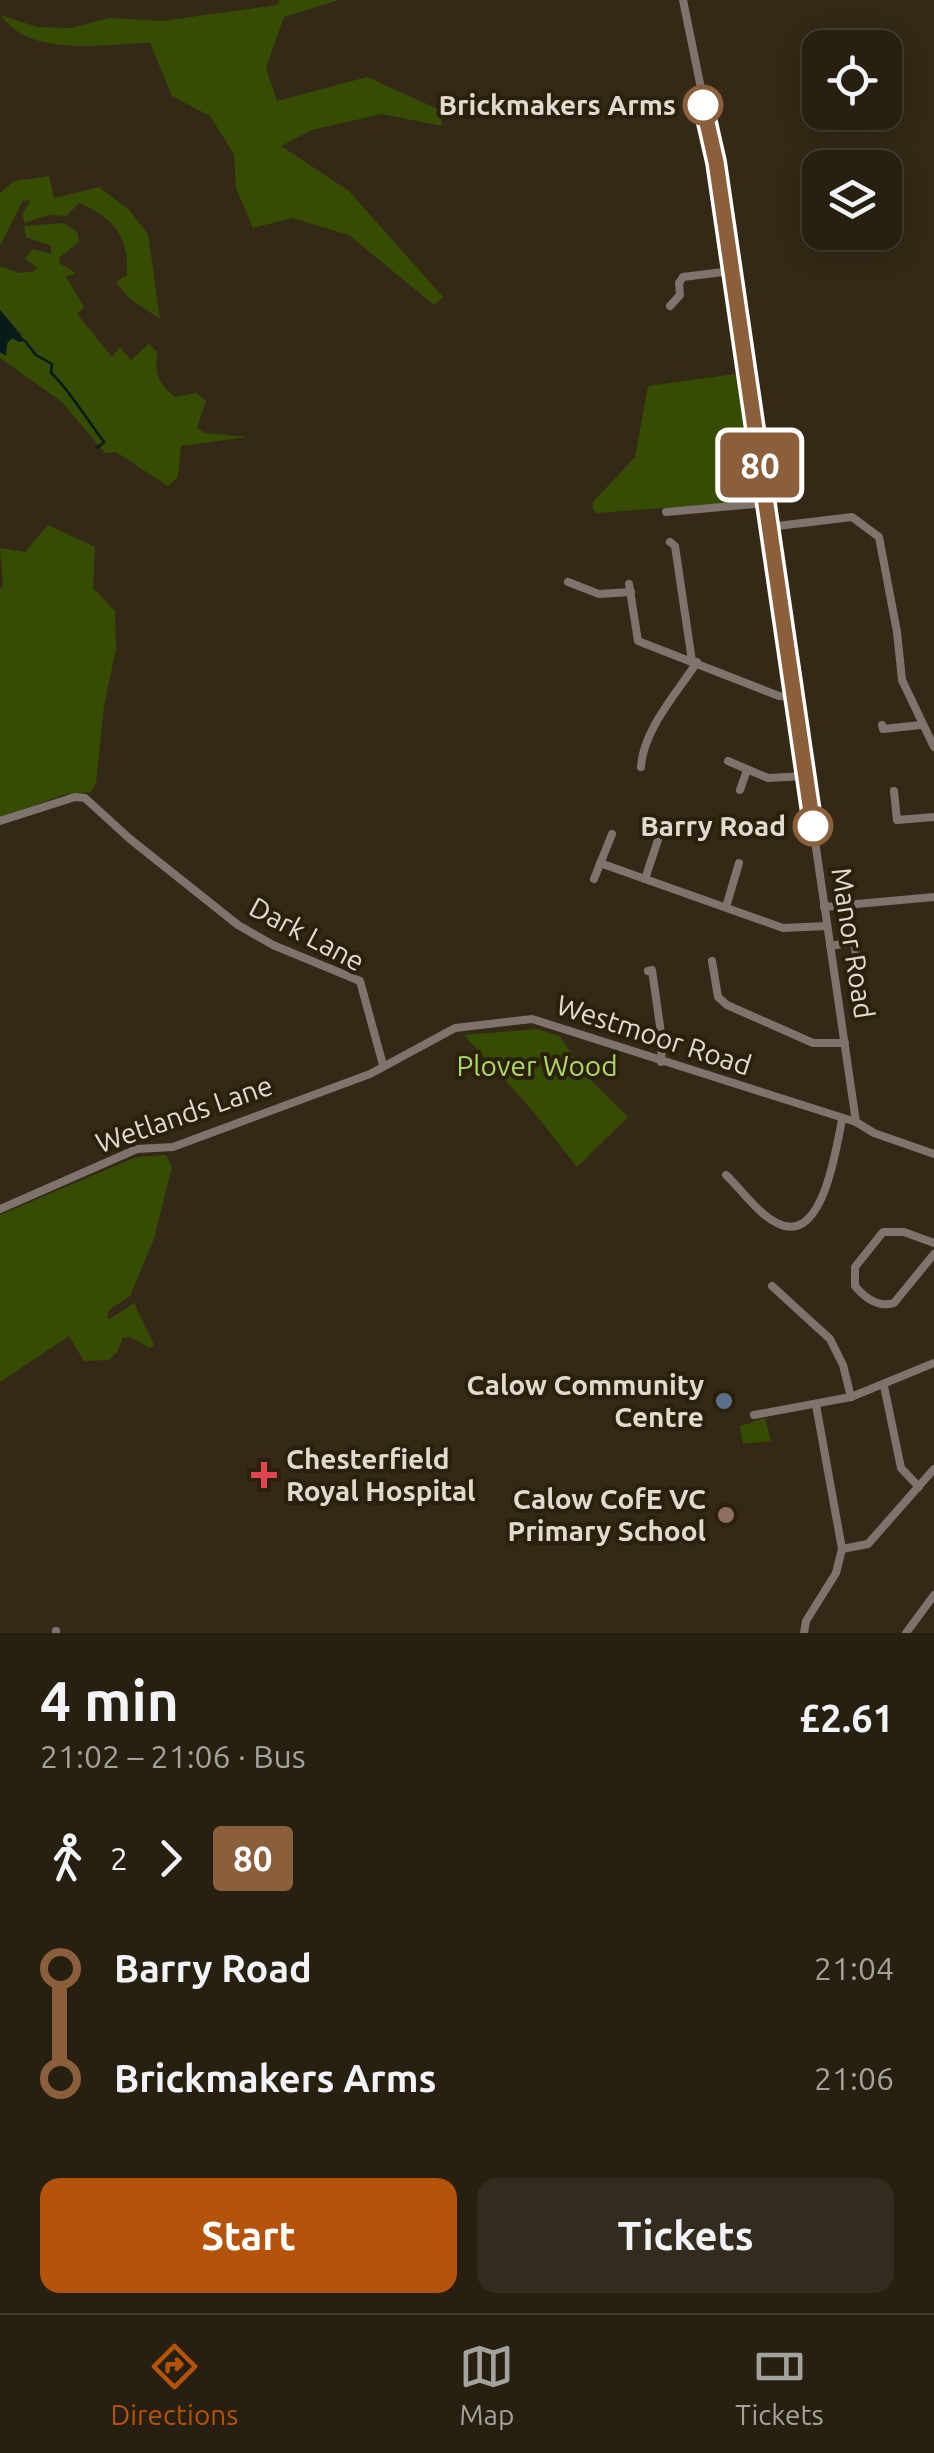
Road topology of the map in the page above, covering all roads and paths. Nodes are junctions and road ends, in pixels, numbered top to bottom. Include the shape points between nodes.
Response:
1 (682, 0) edge
2 (732, 271) junction
3 (670, 306) dead end
4 (766, 504) junction
5 (666, 512) dead end
6 (769, 527) junction
7 (670, 542) dead end
8 (568, 582) dead end
9 (694, 662) junction
10 (793, 697) junction
11 (882, 725) dead end
12 (921, 725) junction
13 (934, 747) edge
14 (728, 761) dead end
15 (641, 767) dead end
16 (747, 770) junction
17 (806, 776) junction
18 (740, 790) dead end
19 (894, 791) dead end
20 (934, 817) edge
21 (0, 821) edge
22 (612, 834) dead end
23 (658, 837) dead end
24 (600, 863) junction
25 (739, 863) dead end
26 (594, 879) dead end
27 (644, 879) junction
28 (934, 897) edge
29 (726, 907) junction
30 (824, 908) junction
31 (827, 926) junction
32 (830, 946) junction
33 (857, 960) dead end
34 (712, 961) dead end
35 (648, 971) dead end
36 (845, 1043) junction
37 (660, 1062) junction
38 (383, 1065) junction
39 (842, 1120) junction
40 (856, 1122) junction
41 (934, 1154) edge
42 (726, 1174) dead end
43 (0, 1209) edge
44 (934, 1242) edge
45 (934, 1254) edge
46 (772, 1286) dead end
47 (934, 1362) edge
48 (884, 1386) junction
49 (851, 1397) junction
50 (816, 1405) junction
51 (754, 1415) dead end
52 (934, 1469) edge
53 (919, 1487) junction
54 (842, 1549) junction
55 (934, 1595) edge
56 (804, 1633) edge
57 (906, 1633) edge

1 - 2 street, Manor Road
2 - 3 street via 683,277 680,296
2 - 4 street, Manor Road
4 - 5 street
4 - 6 street, Manor Road
6 - 10 street, Manor Road
6 - 12 street via 852,517 879,537 902,680
7 - 9 street via 676,546
8 - 9 street via 599,594 630,588 638,641
9 - 10 street
9 - 15 street via 648,738
10 - 17 street, Manor Road
11 - 12 street
12 - 13 street
14 - 16 street
16 - 17 street via 775,779
16 - 18 street
17 - 30 street, Manor Road
19 - 20 street via 897,820
21 - 38 street, Dark Lane via 75,797 92,801 238,925 360,982
22 - 24 street
23 - 27 street
24 - 26 street
24 - 27 street
25 - 29 street
27 - 29 street
28 - 30 street
29 - 31 street via 783,928
30 - 31 street, Manor Road
31 - 32 street, Manor Road
32 - 33 street via 854,942
32 - 36 street, Manor Road
34 - 36 street via 718,997 727,1005 813,1043
35 - 37 street via 660,1022
36 - 40 street, Manor Road
37 - 38 street, Westmoor Road via 532,1019 455,1028
37 - 39 street, Westmoor Road
38 - 43 street, Wetlands Lane via 173,1147 137,1149
39 - 40 street, Westmoor Road
39 - 42 street via 820,1204 806,1222 776,1223
40 - 41 street, Westmoor Road
44 - 45 street via 883,1232 855,1267 855,1286 870,1300 894,1303
46 - 49 street via 830,1339
47 - 48 street
48 - 49 street
48 - 53 street via 901,1468
49 - 50 street
50 - 51 street
50 - 54 street
52 - 53 street
53 - 54 street via 868,1544
54 - 56 street
55 - 57 street

